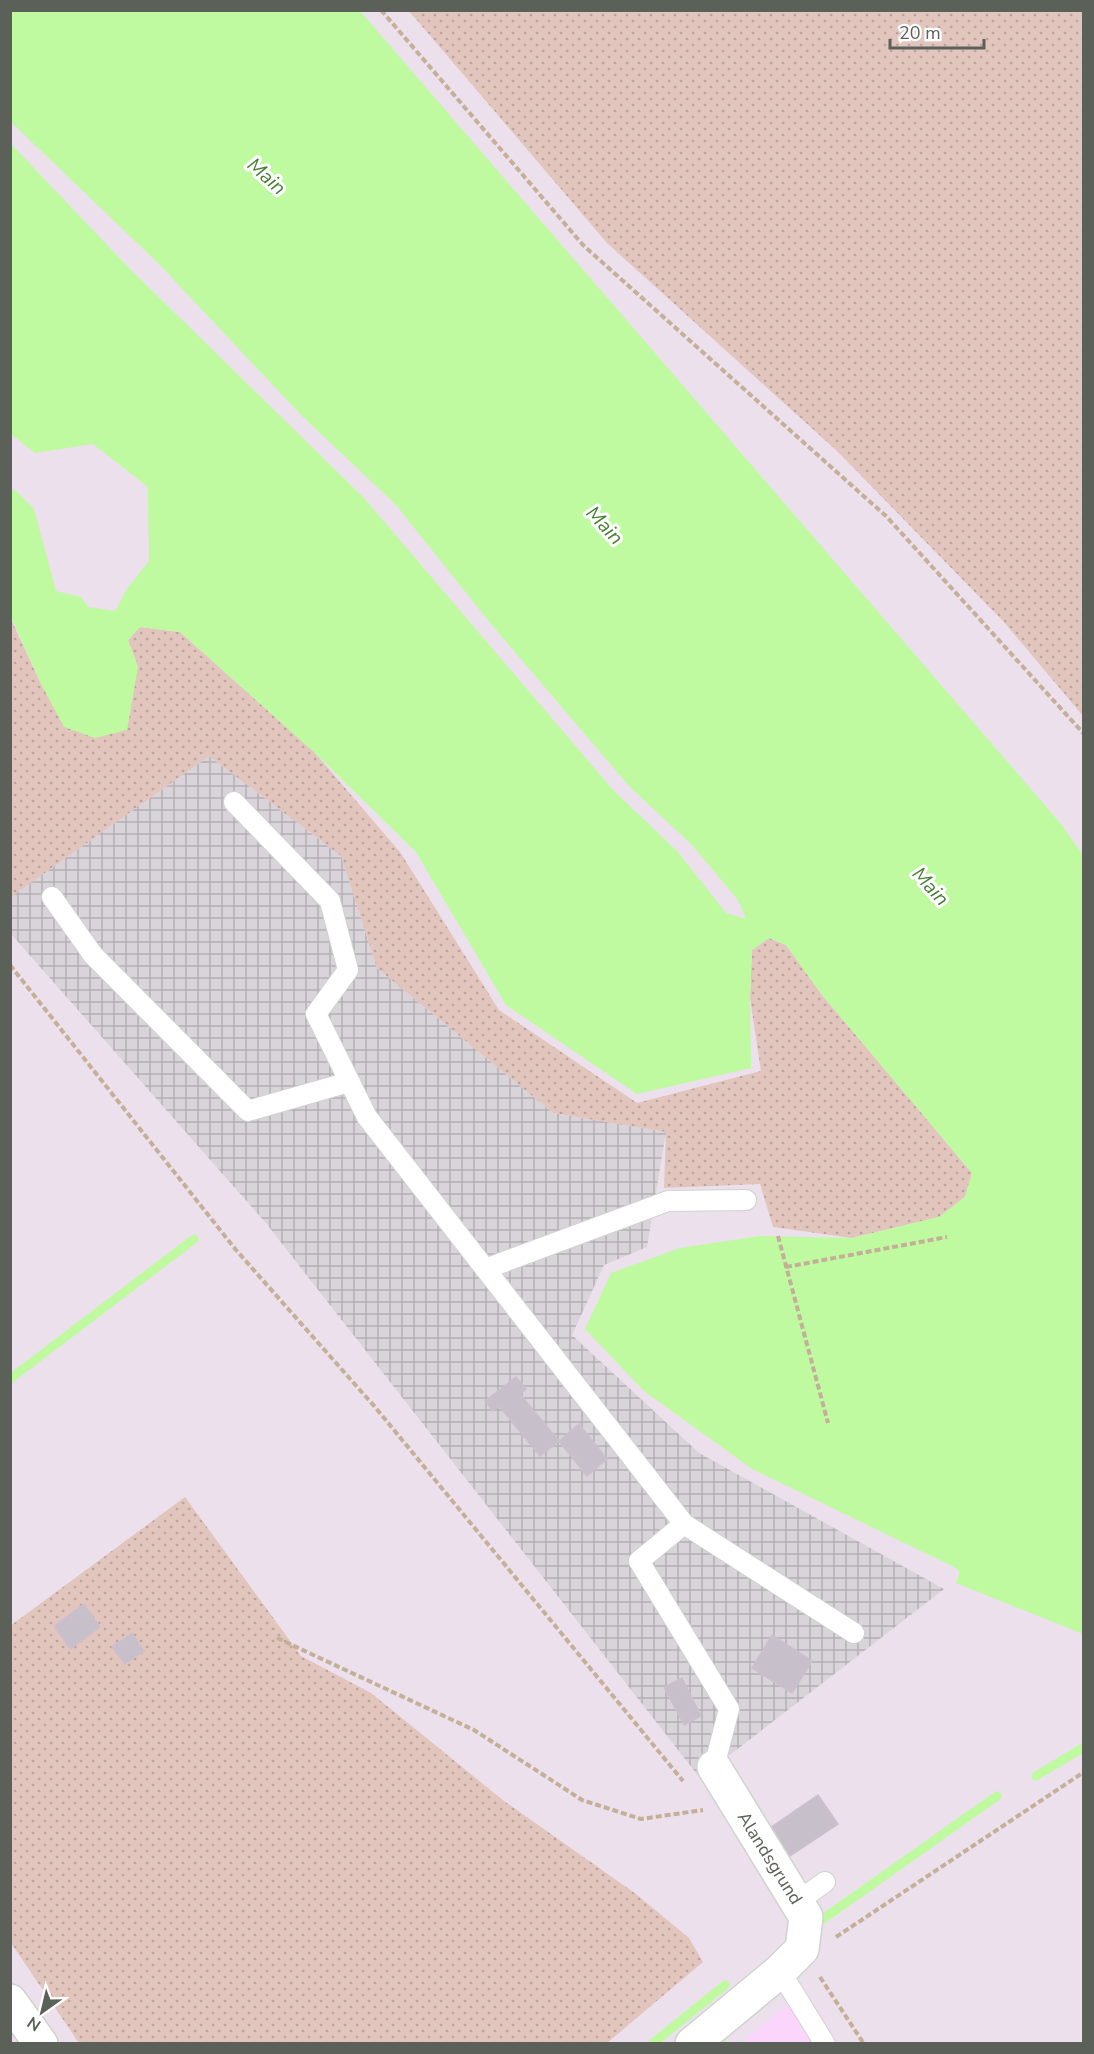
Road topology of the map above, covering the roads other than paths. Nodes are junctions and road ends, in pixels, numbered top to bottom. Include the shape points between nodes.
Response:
1 (234, 802) dead end
2 (52, 897) dead end
3 (349, 1082) junction
4 (746, 1200) dead end
5 (485, 1269) junction
6 (684, 1524) junction
7 (854, 1633) dead end
8 (714, 1767) joint
9 (825, 1882) dead end
10 (797, 1902) junction
11 (791, 1960) junction
12 (10, 2001) edge
13 (40, 2043) edge
14 (692, 2043) edge
15 (825, 2043) edge

1 - 3 lane via 330,901 348,970 316,1014
2 - 3 lane via 93,955 248,1111
3 - 5 lane via 367,1117
4 - 5 lane via 668,1201
5 - 6 lane
6 - 7 lane
6 - 8 lane via 639,1561 729,1710
8 - 10 street, Alandsgrund
9 - 10 lane
10 - 11 street, Alandsgrund via 806,1917
11 - 14 street
11 - 15 lane
12 - 13 street

